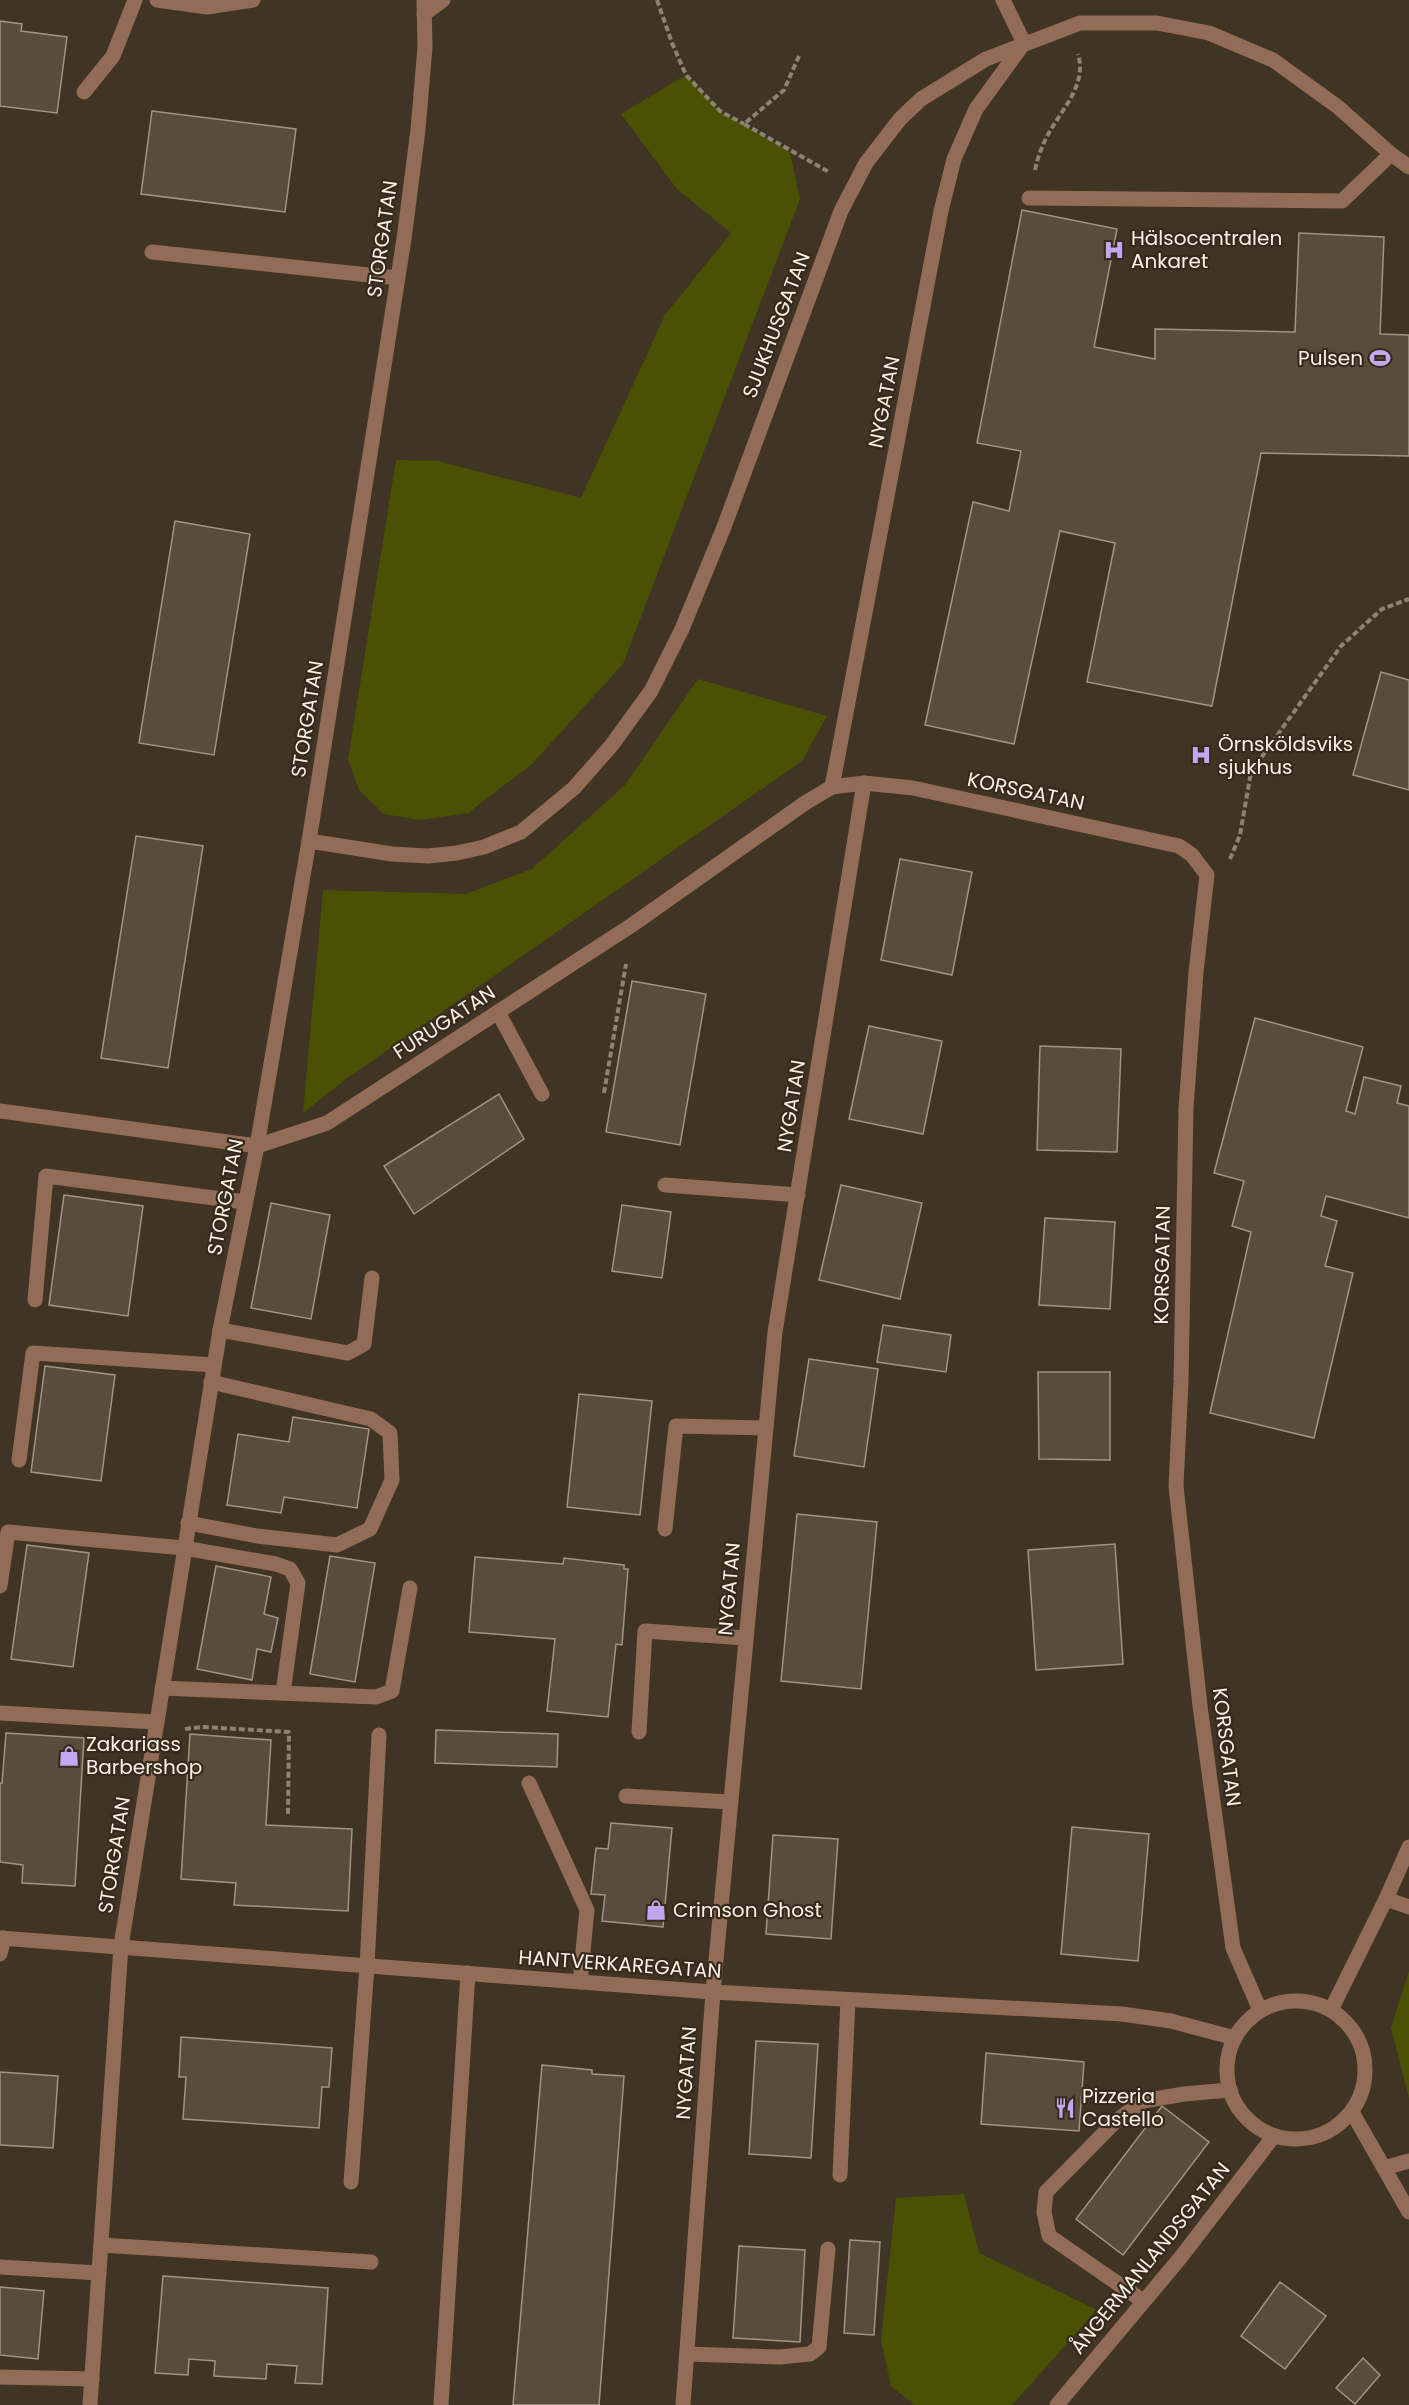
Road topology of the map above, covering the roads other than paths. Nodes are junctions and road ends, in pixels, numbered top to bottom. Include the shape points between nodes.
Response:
1 (135, 0) edge
2 (157, 0) edge
3 (254, 0) edge
4 (443, 0) edge
5 (1003, 0) edge
6 (424, 7) edge
7 (1024, 44) junction
8 (84, 92) dead end
9 (1391, 154) junction
10 (1409, 167) edge
11 (1029, 198) road end
12 (152, 252) dead end
13 (398, 278) junction
14 (864, 783) junction
15 (832, 787) junction
16 (309, 841) junction
17 (498, 1012) junction
18 (542, 1094) dead end
19 (0, 1111) edge
20 (257, 1146) junction
21 (665, 1185) dead end
22 (798, 1195) junction
23 (244, 1202) junction
24 (372, 1278) dead end
25 (35, 1300) dead end
26 (220, 1330) junction
27 (214, 1365) junction
28 (211, 1382) junction
29 (765, 1428) junction
30 (19, 1460) dead end
31 (188, 1524) junction
32 (666, 1529) dead end
33 (184, 1548) junction
34 (0, 1586) edge
35 (410, 1588) dead end
36 (746, 1638) junction
37 (162, 1688) junction
38 (283, 1693) junction
39 (0, 1713) edge
40 (155, 1727) junction
41 (639, 1732) dead end
42 (379, 1735) dead end
43 (529, 1783) dead end
44 (626, 1796) dead end
45 (730, 1802) junction
46 (1409, 1847) edge
47 (1386, 1899) junction
48 (1409, 1907) edge
49 (2, 1938) edge
50 (122, 1946) junction
51 (0, 1954) edge
52 (367, 1966) junction
53 (468, 1973) junction
54 (580, 1982) junction
55 (713, 1992) junction
56 (848, 2000) junction
57 (1260, 2010) junction
58 (1331, 2010) junction
59 (1235, 2038) junction
60 (1230, 2090) junction
61 (1352, 2112) junction
62 (1274, 2137) junction
63 (1409, 2161) edge
64 (1384, 2168) junction
65 (840, 2175) dead end
66 (351, 2182) dead end
67 (1409, 2212) edge
68 (101, 2245) junction
69 (828, 2249) dead end
70 (371, 2262) dead end
71 (0, 2267) edge
72 (99, 2273) junction
73 (1143, 2301) junction
74 (687, 2354) junction
75 (0, 2377) edge
76 (92, 2379) junction
77 (90, 2405) edge
78 (441, 2405) edge
79 (683, 2405) edge
80 (1057, 2405) edge

1 - 8 street via 113,56
2 - 3 street via 207,7
4 - 6 street
5 - 7 street
6 - 13 street, STORGATAN via 418,130
7 - 9 street, SJUKHUSGATAN via 1080,23 1157,23 1209,33 1273,60 1338,107
7 - 15 street, NYGATAN via 976,109 954,159
7 - 16 street, SJUKHUSGATAN via 986,59 921,99 866,163 841,211 682,629 651,691 574,788 521,831 484,847 428,856
9 - 10 street, SJUKHUSGATAN
9 - 11 street via 1341,201
12 - 13 street
13 - 16 street, STORGATAN
14 - 15 street, FURUGATAN
14 - 22 street, NYGATAN
14 - 57 street, KORSGATAN via 913,788 1179,846 1192,855 1207,875 1186,1108 1176,1485 1200,1706 1233,1948
15 - 17 street, FURUGATAN
16 - 20 street, STORGATAN
17 - 18 street
17 - 20 street, FURUGATAN via 327,1123
19 - 20 street, FURUGATAN
20 - 23 street, STORGATAN
21 - 22 street
22 - 29 street, NYGATAN via 775,1332
23 - 25 street via 46,1176
23 - 26 street, STORGATAN
24 - 26 street via 364,1344 348,1353
26 - 27 street, STORGATAN
27 - 28 street, STORGATAN
27 - 30 street via 33,1353
28 - 31 street, STORGATAN
28 - 31 street via 371,1419 390,1433 392,1480 370,1529 336,1545
29 - 32 street via 676,1426
29 - 36 street, NYGATAN
31 - 33 street, STORGATAN
33 - 34 street via 8,1532
33 - 37 street, STORGATAN
33 - 38 street via 290,1569 298,1584
35 - 38 street via 392,1691 376,1697
36 - 41 street via 645,1631
36 - 45 street, NYGATAN
37 - 38 street
37 - 40 street, STORGATAN
39 - 40 street
40 - 50 street, STORGATAN
42 - 52 street
43 - 54 street via 587,1910
44 - 45 street
45 - 55 street, NYGATAN
46 - 47 street
47 - 48 street
47 - 58 street
49 - 50 street, HANTVERKAREGATAN
49 - 51 street
50 - 52 street, HANTVERKAREGATAN
50 - 68 street, STORGATAN
52 - 53 street, HANTVERKAREGATAN
52 - 66 street
53 - 54 street, HANTVERKAREGATAN
53 - 78 street
54 - 55 street, HANTVERKAREGATAN
55 - 56 street, HANTVERKAREGATAN
55 - 74 street, NYGATAN
56 - 59 street, HANTVERKAREGATAN via 1122,2014 1171,2021
56 - 65 street
57 - 58 street via 1302,2002
57 - 59 street
58 - 61 street via 1352,2030 1360,2047 1364,2070 1361,2094
59 - 60 street via 1227,2066
60 - 62 street via 1244,2116
60 - 73 street via 1143,2101 1115,2122 1046,2192 1044,2212 1049,2236
61 - 62 street via 1320,2135
61 - 64 street
62 - 73 street, ÅNGERMANLANDSGATAN
63 - 64 street
64 - 67 street
68 - 70 street
68 - 72 street, STORGATAN
69 - 74 street via 819,2347 810,2354
71 - 72 street
72 - 76 street, STORGATAN
73 - 80 street, ÅNGERMANLANDSGATAN
74 - 79 street, NYGATAN
75 - 76 street
76 - 77 street, STORGATAN

